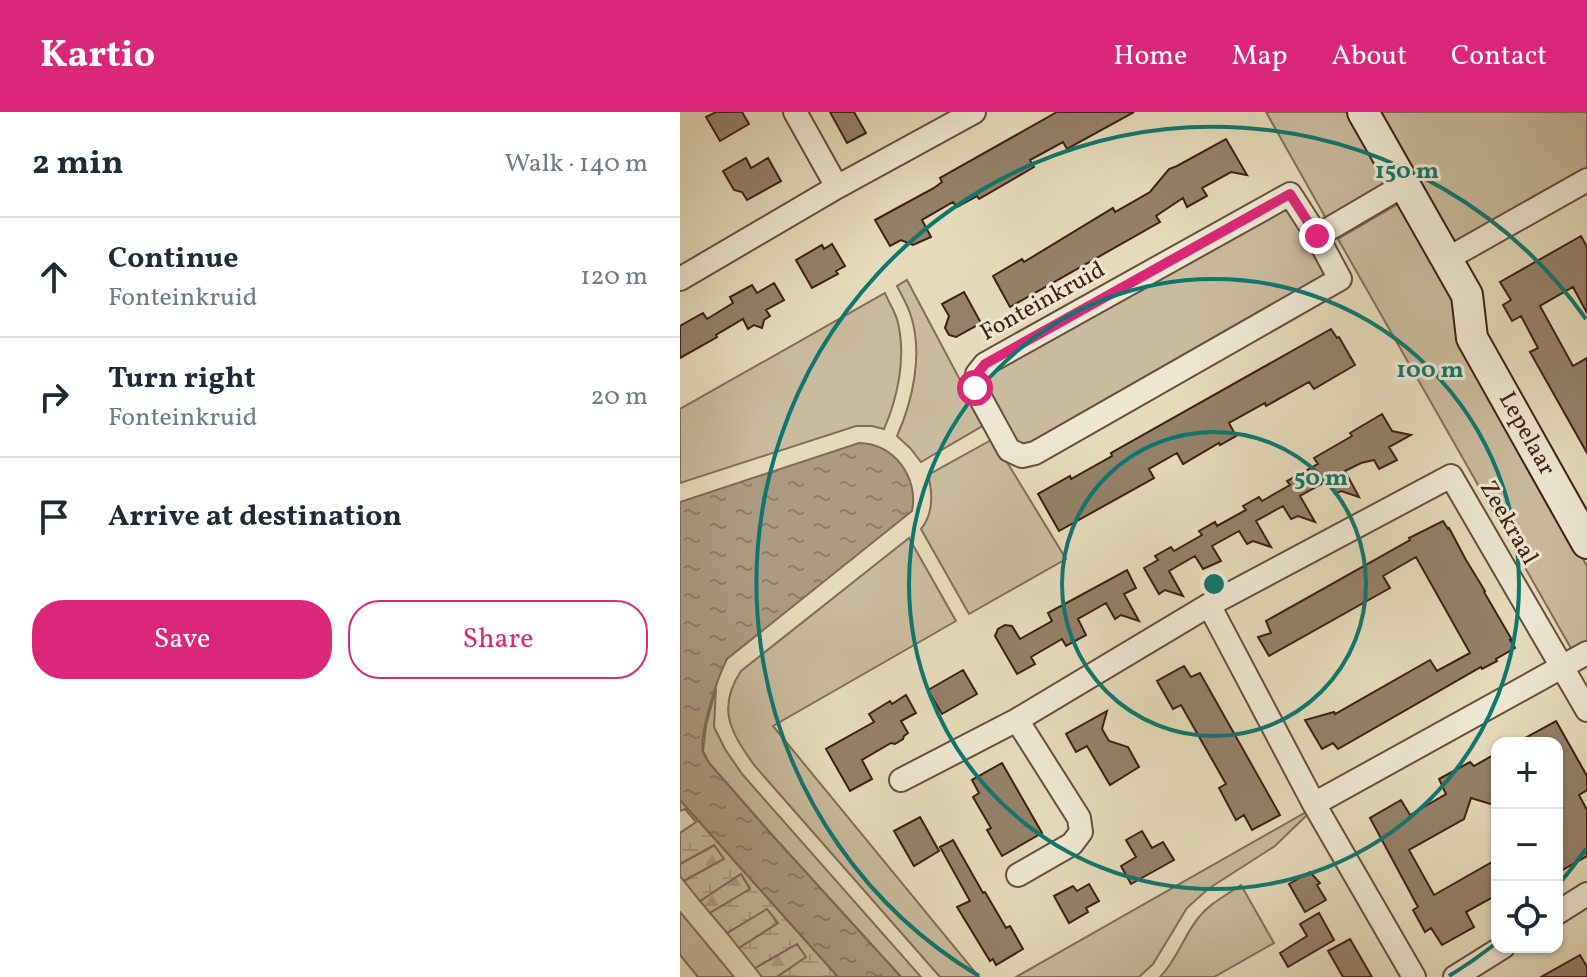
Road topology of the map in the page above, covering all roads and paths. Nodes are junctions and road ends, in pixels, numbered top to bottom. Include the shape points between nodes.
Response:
1 (795, 112) edge
2 (974, 112) edge
3 (1363, 112) edge
4 (1587, 180) edge
5 (1404, 185) junction
6 (837, 187) junction
7 (1317, 236) junction
8 (1447, 259) junction
9 (680, 279) edge
10 (1587, 543) edge
11 (1209, 605) junction
12 (1587, 653) edge
13 (1561, 668) junction
14 (1587, 710) edge
15 (1017, 720) junction
16 (901, 780) dead end
17 (1314, 804) junction
18 (1018, 875) dead end
19 (1587, 894) edge
20 (1563, 909) edge
21 (1493, 953) edge
22 (1414, 977) edge
23 (1455, 977) edge

1 - 6 street
2 - 6 street
3 - 5 street, Lepelaar
4 - 8 street
5 - 7 street
5 - 8 street, Lepelaar
6 - 9 street
7 - 7 street, Fonteinkruid via 1340,279 1035,453 1022,456 1009,450 975,388 985,364 1290,194
8 - 10 street, Lepelaar via 1467,295 1472,338
11 - 13 street, Zeekraal via 1451,476
11 - 15 street, Zeekraal
11 - 17 street
12 - 13 street
13 - 14 street, Zeekraal
13 - 17 street
15 - 16 street, Zeekraal
15 - 18 street via 1079,818 1081,832 1072,844
17 - 22 street
19 - 20 street
21 - 23 street

